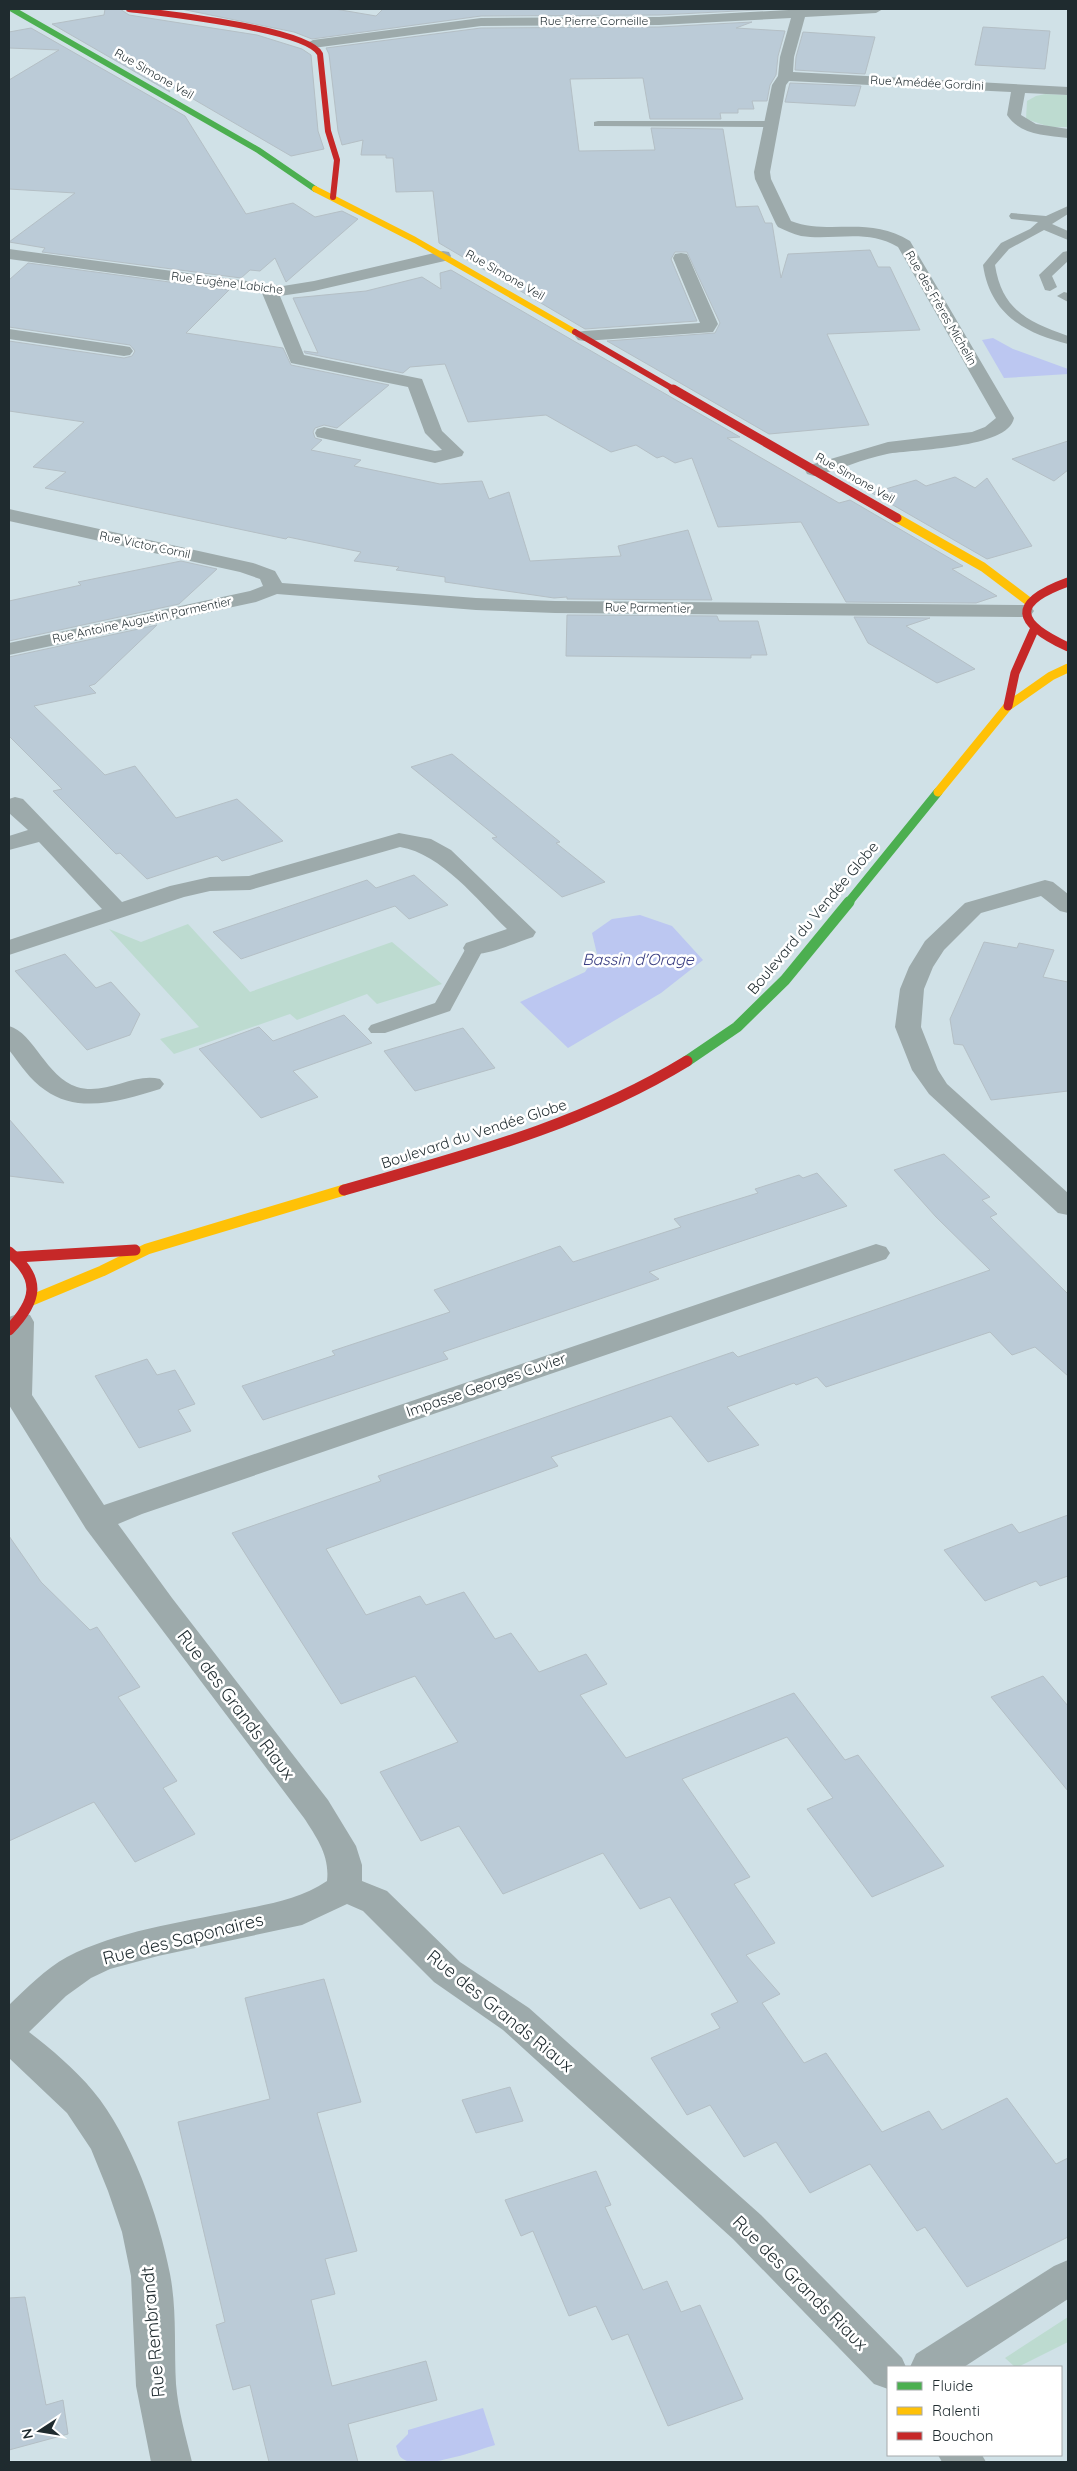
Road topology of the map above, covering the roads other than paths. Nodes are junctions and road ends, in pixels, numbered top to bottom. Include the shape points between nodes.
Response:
1 (12, 9) edge
2 (129, 9) edge
3 (489, 9) edge
4 (876, 9) edge
5 (164, 10) edge
6 (796, 14) junction
7 (481, 22) junction
8 (313, 44) junction
9 (785, 76) junction
10 (1019, 88) junction
11 (1068, 91) edge
12 (598, 124) dead end
13 (771, 124) junction
14 (1068, 133) edge
15 (290, 173) junction
16 (313, 175) dead end
17 (333, 197) junction
18 (1068, 210) edge
19 (1014, 216) dead end
20 (1047, 223) junction
21 (1068, 236) edge
22 (9, 254) edge
23 (1068, 255) edge
24 (443, 256) junction
25 (681, 258) dead end
26 (1050, 287) dead end
27 (269, 289) junction
28 (9, 334) edge
29 (584, 336) junction
30 (1068, 340) edge
31 (124, 351) dead end
32 (324, 433) dead end
33 (814, 470) junction
34 (9, 515) edge
35 (983, 567) junction
36 (1014, 574) dead end
37 (1042, 579) dead end
38 (1068, 582) edge
39 (274, 588) junction
40 (1026, 606) junction
41 (1034, 630) junction
42 (1068, 647) edge
43 (9, 649) edge
44 (1068, 668) edge
45 (1008, 706) junction
46 (9, 806) edge
47 (44, 833) junction
48 (9, 843) edge
49 (1068, 906) edge
50 (118, 911) junction
51 (9, 948) edge
52 (475, 948) joint
53 (378, 1029) dead end
54 (9, 1034) edge
55 (151, 1084) dead end
56 (1068, 1207) edge
57 (147, 1249) junction
58 (876, 1253) dead end
59 (13, 1255) edge
60 (20, 1318) edge
61 (13, 1392) edge
62 (97, 1521) junction
63 (344, 1888) junction
64 (9, 2028) edge
65 (9, 2038) edge
66 (1068, 2278) edge
67 (932, 2366) edge
68 (887, 2370) edge
69 (171, 2462) edge

1 - 15 main road, Rue Simone Veil via 258,150
2 - 5 main road
3 - 7 street
4 - 6 street, Rue Pierre Corneille
5 - 8 main road
6 - 7 street, Rue Pierre Corneille via 659,21
6 - 9 street, Rue des Frères Michelin via 799,19 787,56
7 - 8 street, Rue Pierre Corneille
8 - 17 main road via 320,54 328,131 337,160 330,172
9 - 10 street, Rue Amédée Gordini
9 - 13 street, Rue des Frères Michelin via 779,85
10 - 11 street, Rue Amédée Gordini
10 - 14 street via 1016,119 1034,128
12 - 13 lane
13 - 33 street, Rue des Frères Michelin via 762,172 784,224 802,231 884,234 904,244 1005,418 1004,423 993,431 954,440 888,448
15 - 16 main road
15 - 17 main road, Rue Simone Veil
17 - 24 main road, Rue Simone Veil
18 - 20 lane via 1054,215
19 - 20 lane
20 - 21 lane
20 - 30 lane via 1005,246 988,265 993,286 1003,305 1029,323
22 - 27 street, Rue Eugène Labiche
23 - 26 lane via 1045,275
24 - 27 street, Rue Eugène Labiche via 306,288
24 - 29 main road, Rue Simone Veil
25 - 29 street via 709,324 707,328
27 - 32 street via 297,359 416,384 434,433 455,452 434,457
28 - 31 street
29 - 33 main road, Rue Simone Veil
33 - 35 main road, Rue Simone Veil
34 - 39 street, Rue Victor Cornil via 246,566 268,575
35 - 36 main road, Rue Simone Veil
35 - 40 main road, Rue Simone Veil
37 - 38 main road
38 - 40 main road via 1037,592
39 - 40 street, Rue Parmentier via 555,607 852,610
39 - 43 street, Rue Antoine Augustin Parmentier via 256,596
40 - 41 main road via 1027,621
41 - 42 main road via 1052,642
41 - 45 main road, Boulevard du Vendée Globe via 1015,674
44 - 45 main road, Boulevard du Vendée Globe
45 - 57 main road, Boulevard du Vendée Globe via 784,980 737,1026 683,1064 595,1110 520,1138
46 - 47 street via 15,804
47 - 48 street
47 - 50 street
49 - 56 street via 1045,887 973,908 934,946 921,967 912,990 908,1027 925,1070 938,1089
50 - 51 street
50 - 52 street via 187,888 250,883 399,840 423,844 443,855 524,932
52 - 53 lane via 443,1007
54 - 55 street via 54,1086 74,1094 120,1094
57 - 59 main road, Boulevard du Vendée Globe
57 - 60 main road, Boulevard du Vendée Globe
58 - 62 street, Impasse Georges Cuvier via 140,1503
59 - 60 main road via 28,1269 34,1284
60 - 61 street, Rue des Grands Riaux
61 - 62 street, Rue des Grands Riaux
62 - 63 street, Rue des Grands Riaux via 316,1809 343,1850 347,1873
63 - 64 street, Rue des Saponaires via 302,1910 102,1957 78,1968 53,1986
63 - 68 street, Rue des Grands Riaux via 375,1901 448,1972 516,2019 747,2227
65 - 69 street, Rue Rembrandt via 80,2102 106,2141 127,2192 151,2276 156,2386
66 - 67 street

